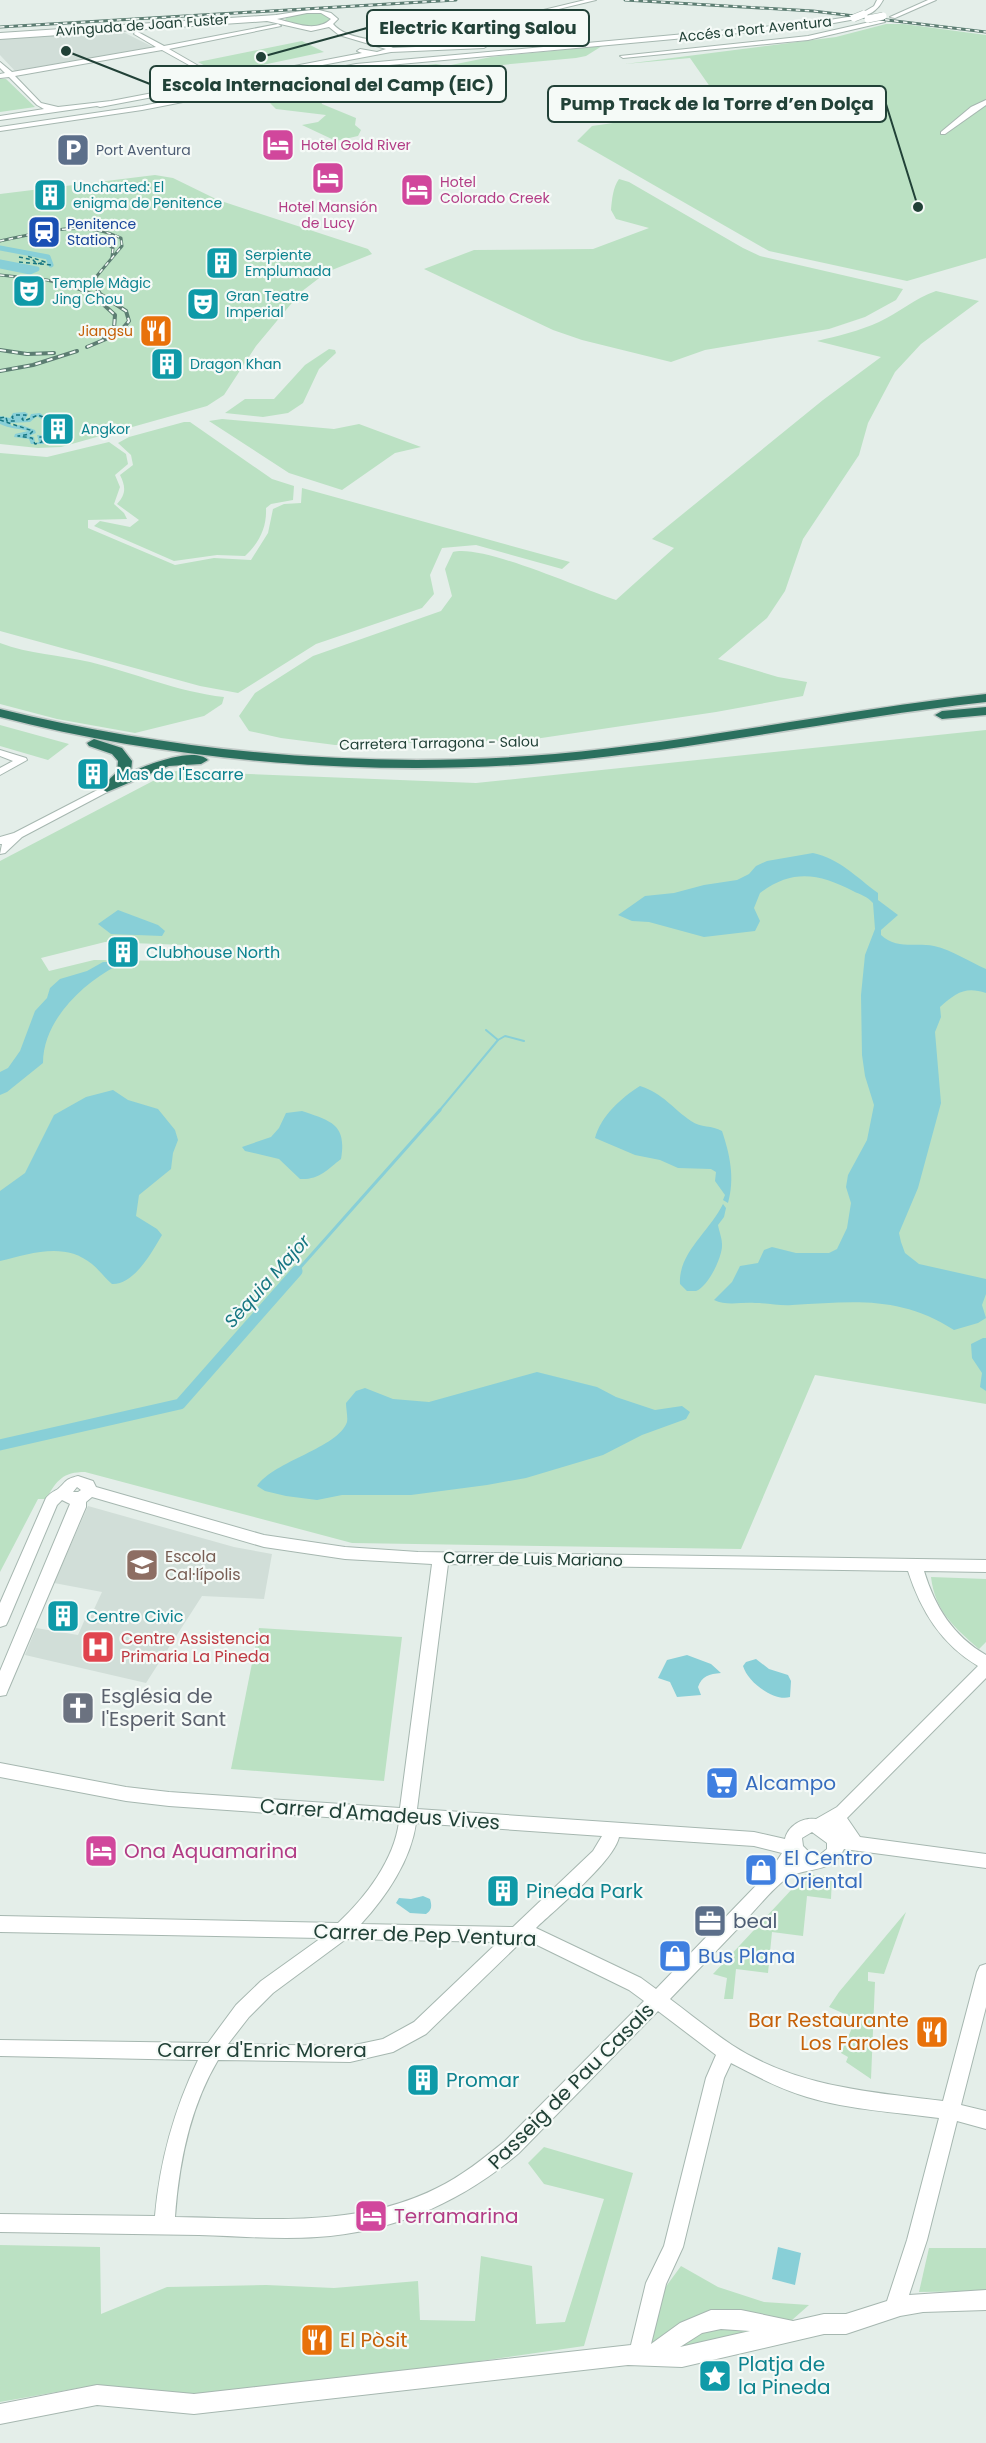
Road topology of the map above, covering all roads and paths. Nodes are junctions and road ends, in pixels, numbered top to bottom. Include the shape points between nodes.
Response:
1 (587, 0) edge
2 (880, 0) edge
3 (917, 0) edge
4 (923, 0) edge
5 (933, 0) edge
6 (866, 17) junction
7 (893, 17) junction
8 (883, 18) junction
9 (283, 22) junction
10 (330, 24) junction
11 (817, 24) junction
12 (315, 27) junction
13 (139, 30) junction
14 (0, 36) edge
15 (573, 38) dead end
16 (656, 38) junction
17 (536, 41) dead end
18 (385, 47) junction
19 (164, 48) junction
20 (360, 48) junction
21 (369, 54) junction
22 (623, 56) dead end
23 (0, 64) edge
24 (351, 67) junction
25 (10, 75) junction
26 (0, 76) edge
27 (315, 79) junction
28 (214, 80) junction
29 (302, 88) junction
30 (227, 93) junction
31 (986, 102) edge
32 (39, 104) junction
33 (61, 110) junction
34 (34, 114) junction
35 (0, 119) edge
36 (0, 129) edge
37 (943, 133) dead end
38 (986, 692) edge
39 (986, 698) edge
40 (986, 704) edge
41 (986, 711) edge
42 (0, 713) edge
43 (0, 720) edge
44 (66, 735) junction
45 (746, 735) junction
46 (0, 753) edge
47 (282, 764) junction
48 (0, 772) edge
49 (106, 788) junction
50 (18, 835) junction
51 (0, 841) edge
52 (0, 851) edge
53 (77, 1494) junction
54 (441, 1557) junction
55 (914, 1565) junction
56 (986, 1566) edge
57 (0, 1621) edge
58 (986, 1663) edge
59 (986, 1668) edge
60 (0, 1690) edge
61 (0, 1770) edge
62 (409, 1816) junction
63 (841, 1816) junction
64 (819, 1826) junction
65 (612, 1829) junction
66 (768, 1841) junction
67 (794, 1844) junction
68 (863, 1845) junction
69 (834, 1846) junction
70 (812, 1861) junction
71 (986, 1861) edge
72 (780, 1870) junction
73 (0, 1924) edge
74 (342, 1931) junction
75 (519, 1934) junction
76 (986, 1972) edge
77 (658, 2000) junction
78 (0, 2048) edge
79 (210, 2052) junction
80 (727, 2052) junction
81 (951, 2111) junction
82 (986, 2120) edge
83 (0, 2223) edge
84 (164, 2227) junction
85 (986, 2300) edge
86 (895, 2308) junction
87 (796, 2332) junction
88 (646, 2356) junction
89 (0, 2414) edge

1 - 18 street
2 - 6 street
3 - 8 street
4 - 7 street
5 - 7 street
6 - 8 street, bridge
6 - 11 street
6 - 11 street, Accés a Port Aventura, bridge
7 - 8 street
8 - 22 street via 808,38
9 - 10 street via 302,11 335,17
9 - 12 street
9 - 13 street, Avinguda de Joan Fuster via 267,19
9 - 14 street, Avinguda de Joan Fuster
9 - 19 street
10 - 12 street
10 - 18 street via 355,38
11 - 16 street, Accés a Port Aventura
12 - 20 street
13 - 14 street, Avinguda de Joan Fuster
13 - 19 street
15 - 16 street, Accés a Port Aventura
16 - 24 street, Accés a Port Aventura
17 - 18 street
18 - 20 street
18 - 21 street via 382,54
19 - 25 street
19 - 28 street
20 - 21 street
20 - 28 street via 345,55
21 - 35 street via 153,96
23 - 25 street
24 - 27 street
24 - 30 street
25 - 26 street
25 - 32 street
27 - 29 street via 302,84
27 - 29 street via 333,79 345,85 327,92
28 - 33 street
29 - 30 street
30 - 36 street
31 - 37 street via 963,114
32 - 33 street
32 - 34 street via 41,110
33 - 34 street
34 - 35 street
38 - 45 highway via 846,712
39 - 45 highway, Carretera Tarragona - Salou via 848,715
40 - 45 highway, Carretera Tarragona - Salou
41 - 45 highway
42 - 45 highway, Carretera Tarragona - Salou via 131,741 336,762 555,758
43 - 44 highway, Carretera Tarragona - Salou
44 - 47 highway, Carretera Tarragona - Salou via 157,751
44 - 49 highway via 120,753 126,765 124,773
45 - 47 highway, Carretera Tarragona - Salou via 651,753 490,768 398,770
46 - 48 street via 22,760
47 - 49 highway via 173,761 147,768
49 - 50 street
50 - 51 street
50 - 52 street
53 - 54 street, Carrer de Luis Mariano via 271,1542 345,1553
53 - 57 street via 57,1495 51,1502
53 - 60 street via 78,1507
54 - 55 street, Carrer de Luis Mariano
54 - 62 street
55 - 56 street, Carrer de Luis Mariano
55 - 58 street via 926,1602 945,1630
59 - 63 street
61 - 62 street, Carrer d'Amadeus Vives via 169,1799
62 - 65 street, Carrer d'Amadeus Vives
62 - 74 street via 405,1839 388,1872
63 - 64 street
63 - 68 street
63 - 69 street
64 - 67 street via 804,1826
64 - 69 street via 829,1831
65 - 66 street, Carrer d'Amadeus Vives
65 - 75 street, Carrer d'Enric Morera via 605,1850
66 - 67 street, Carrer d'Amadeus Vives
66 - 72 street via 780,1854
67 - 70 street via 805,1859
67 - 72 street, Passeig de Pau Casals
68 - 69 street
68 - 71 street
69 - 70 street via 824,1860
70 - 72 street, Passeig de Pau Casals
72 - 77 street, Passeig de Pau Casals
73 - 74 street, Carrer de Pep Ventura
74 - 75 street, Carrer de Pep Ventura
74 - 79 street via 255,1998
75 - 77 street, Carrer de Pep Ventura via 546,1939 635,1983
75 - 79 street, Carrer d'Enric Morera via 420,2028 386,2046 350,2054
76 - 81 street
77 - 80 street, Carrer de Pep Ventura
77 - 84 street, Passeig de Pau Casals via 512,2147 471,2181 446,2195 406,2211 350,2224
78 - 79 street, Carrer d'Enric Morera
79 - 84 street via 178,2134
80 - 81 street, Carrer de Pep Ventura via 772,2075 824,2093
80 - 88 street via 715,2078 673,2247 656,2283 641,2342
81 - 82 street, Carrer de Pep Ventura
81 - 86 street
83 - 84 street, Passeig de Pau Casals
85 - 86 street via 923,2302
86 - 87 street via 846,2324 824,2324
87 - 88 street via 682,2357
87 - 88 street via 729,2319 711,2320
88 - 89 street via 617,2356 194,2404 97,2395

